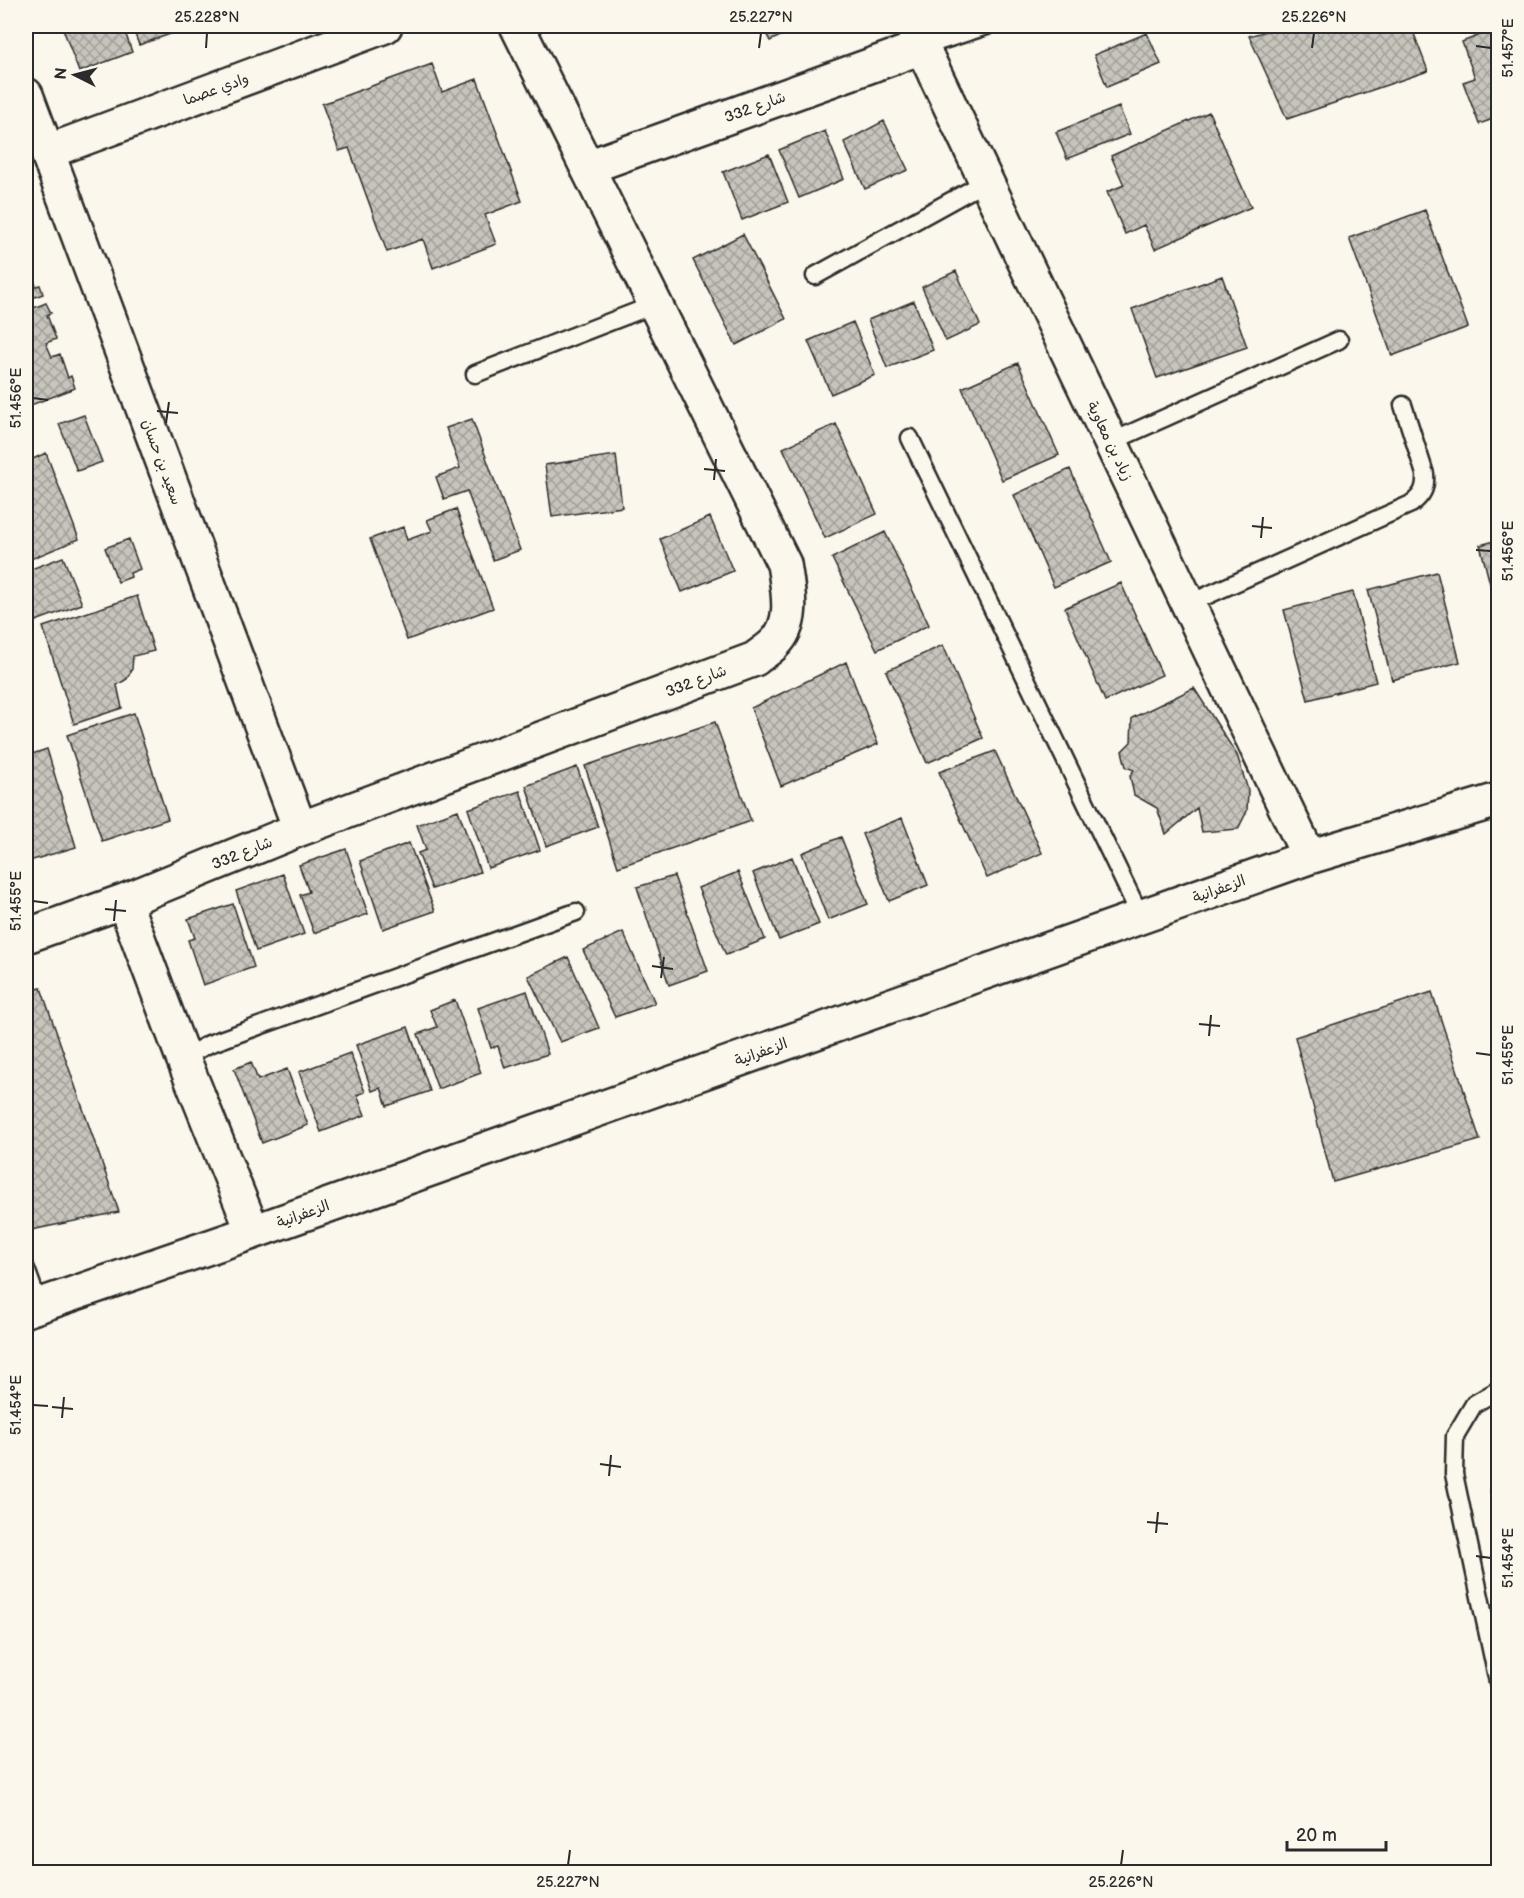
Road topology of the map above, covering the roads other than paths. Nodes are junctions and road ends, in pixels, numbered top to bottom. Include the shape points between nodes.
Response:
1 (385, 26) edge
2 (517, 26) edge
3 (987, 26) edge
4 (917, 36) edge
5 (26, 95) edge
6 (46, 152) junction
7 (588, 167) junction
8 (987, 181) junction
9 (815, 276) dead end
10 (656, 304) junction
11 (1339, 340) dead end
12 (475, 374) dead end
13 (1403, 405) dead end
14 (910, 438) dead end
15 (1111, 442) junction
16 (1188, 604) junction
17 (1498, 800) edge
18 (300, 829) junction
19 (1309, 857) junction
20 (124, 901) junction
21 (576, 912) dead end
22 (1141, 917) junction
23 (26, 936) edge
24 (183, 1058) junction
25 (254, 1232) junction
26 (26, 1269) edge
27 (32, 1307) edge
28 (1498, 1390) edge
29 (1498, 1682) edge

1 - 6 street, وادي عصما
2 - 7 street, شارع 332
3 - 4 lane
4 - 7 street, شارع 332
4 - 8 street, زياد بن معاوية
5 - 6 street, سعيد بن حسان
6 - 18 street, سعيد بن حسان
7 - 10 street, شارع 332
8 - 9 lane
8 - 15 street, زياد بن معاوية
10 - 12 lane
10 - 18 street, شارع 332 via 784,564 788,620 776,643 755,659
11 - 15 lane
13 - 16 lane via 1425,474 1426,486 1421,497
14 - 22 lane
15 - 16 street, زياد بن معاوية
16 - 19 street, زياد بن معاوية
17 - 19 street, الزعفرانية
18 - 20 street, شارع 332
19 - 22 street, الزعفرانية
20 - 23 street, شارع 332
20 - 24 street
21 - 24 lane via 209,1044
22 - 25 street, الزعفرانية
24 - 25 street
25 - 27 street, الزعفرانية
26 - 27 lane
28 - 29 lane via 1474,1404 1455,1436 1454,1474

